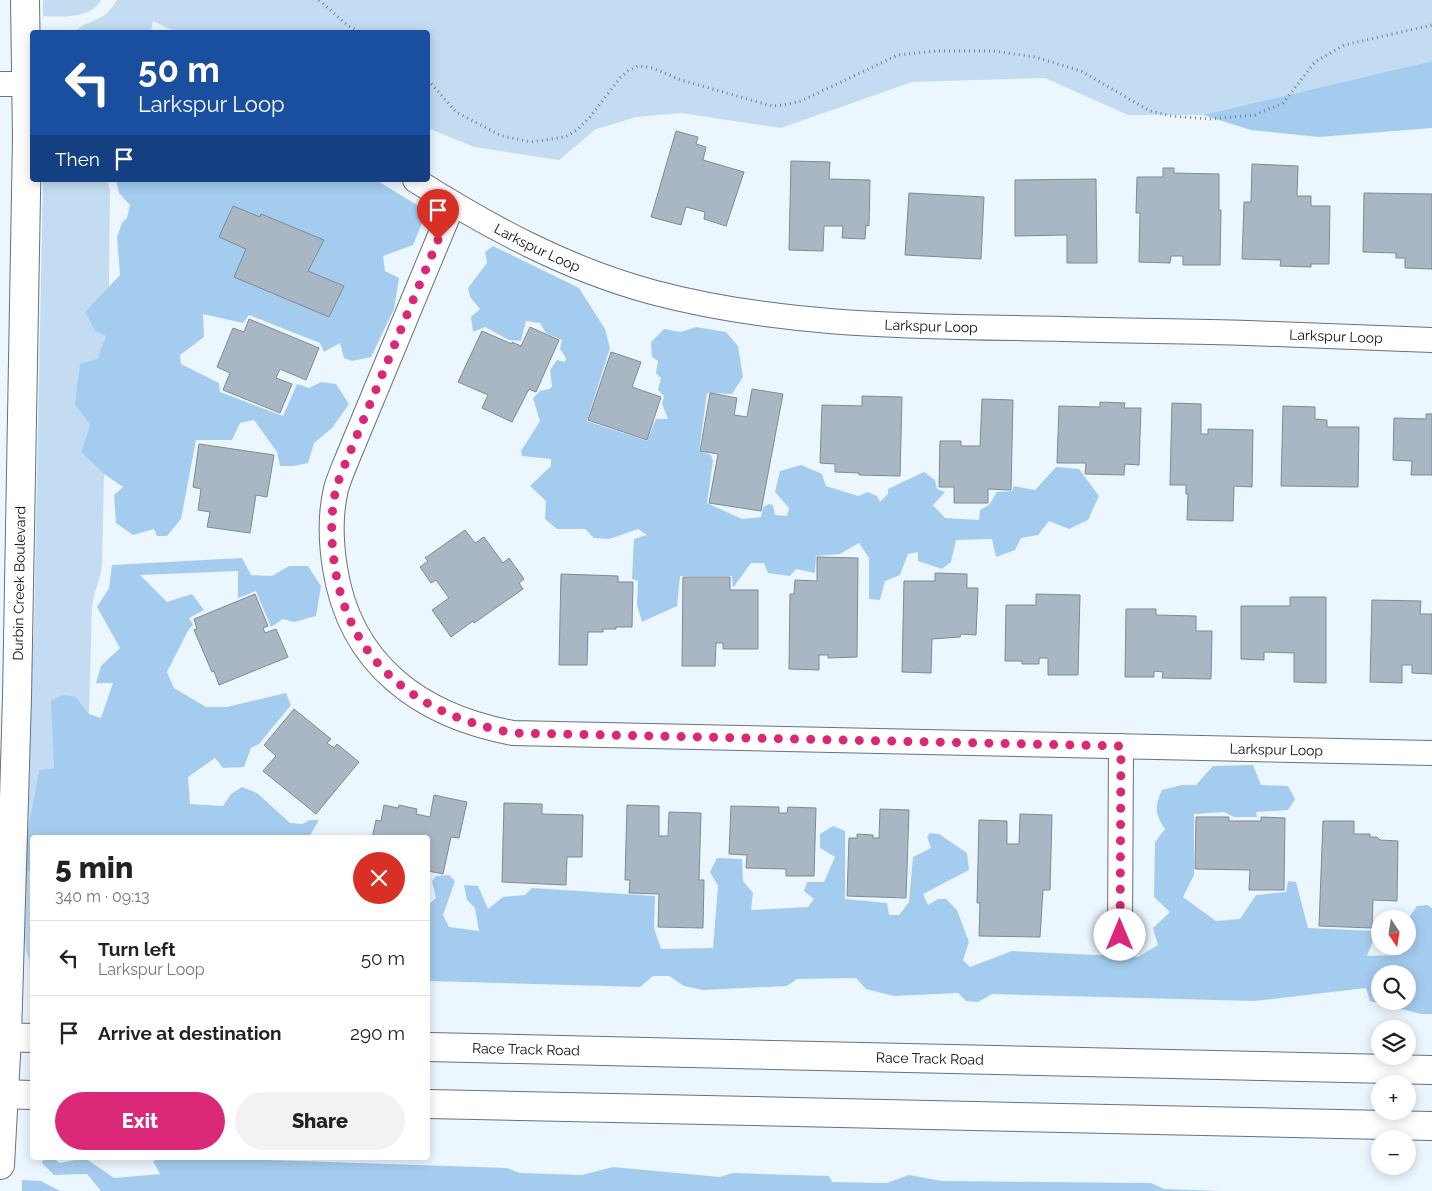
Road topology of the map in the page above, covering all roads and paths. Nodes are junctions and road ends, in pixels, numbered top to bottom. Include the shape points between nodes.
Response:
1 (25, 0) edge
2 (319, 0) edge
3 (1432, 25) edge
4 (356, 30) edge
5 (430, 82) edge
6 (20, 84) edge
7 (418, 182) edge
8 (453, 204) junction
9 (1432, 340) edge
10 (1121, 746) junction
11 (1432, 753) edge
12 (1120, 935) dead end
13 (13, 1038) edge
14 (430, 1047) edge
15 (1432, 1070) edge
16 (2, 1095) edge
17 (30, 1095) edge
18 (430, 1104) edge
19 (1432, 1126) edge
20 (0, 1165) edge

1 - 6 main road, Durbin Creek Boulevard
2 - 4 path
3 - 5 path via 1344,45 1316,62 1283,103 1256,115 1210,119 1150,111 1081,71 1035,57 994,51 898,55 801,101 772,106 638,66 620,78 577,130 565,137 532,142 502,136 456,112
6 - 13 main road, Durbin Creek Boulevard
7 - 8 street, Larkspur Loop
8 - 9 street, Larkspur Loop via 540,251 592,272 651,292 731,310 809,320 925,326
8 - 10 street, Larkspur Loop via 348,457 336,489 332,522 338,587 348,618 372,657 404,690 467,722 513,733
10 - 11 street, Larkspur Loop
10 - 12 street
13 - 16 main road, Durbin Creek Boulevard
14 - 15 main road, Race Track Road
16 - 17 main road
16 - 20 main road, Durbin Creek Boulevard
18 - 19 main road

